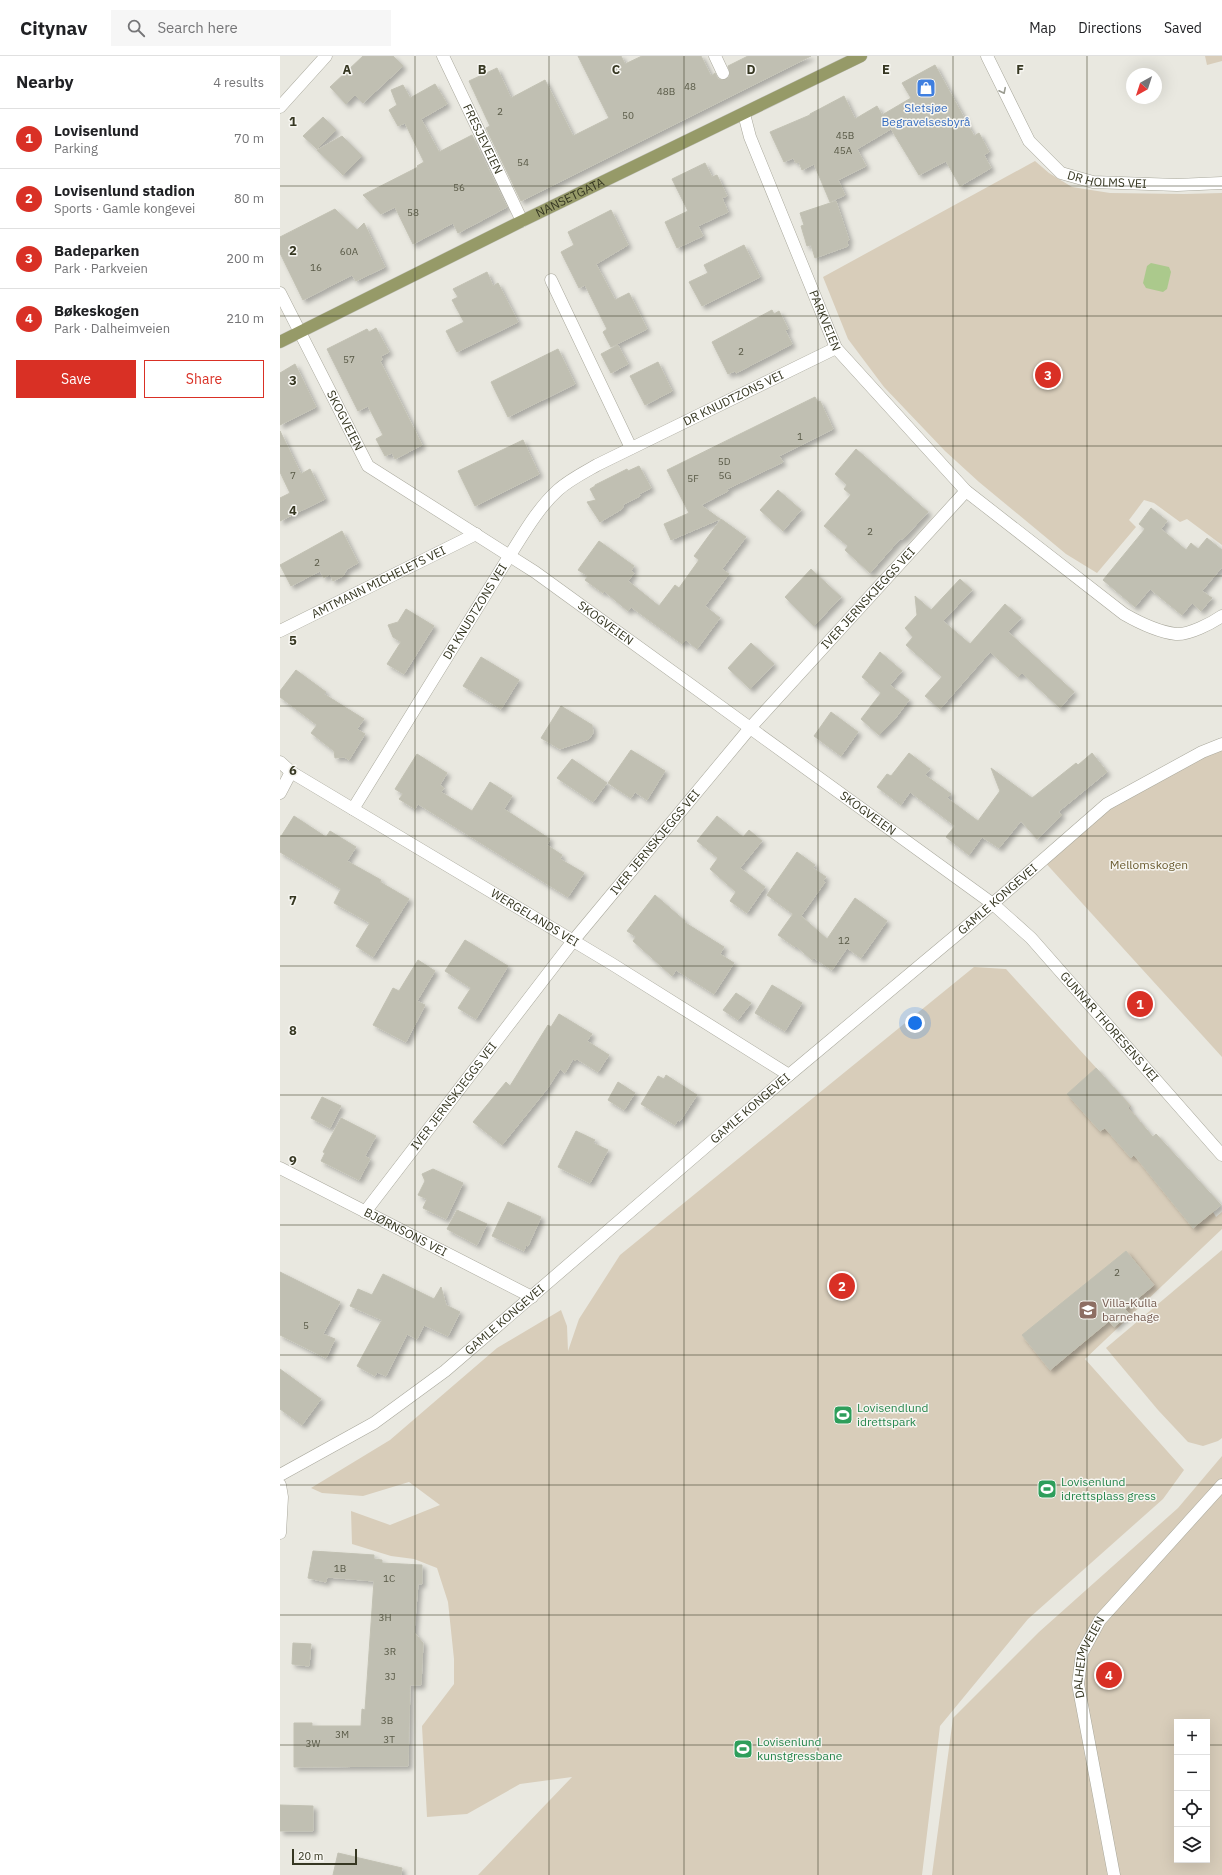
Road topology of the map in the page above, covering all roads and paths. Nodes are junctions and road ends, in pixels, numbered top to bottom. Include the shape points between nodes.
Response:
1 (326, 56) edge
2 (443, 56) edge
3 (715, 56) edge
4 (861, 56) edge
5 (986, 56) edge
6 (723, 73) dead end
7 (280, 107) edge
8 (744, 114) junction
9 (1222, 183) edge
10 (522, 221) junction
11 (551, 280) dead end
12 (280, 293) edge
13 (300, 332) junction
14 (280, 342) edge
15 (836, 348) junction
16 (631, 448) junction
17 (966, 490) junction
18 (476, 534) junction
19 (510, 555) junction
20 (1222, 616) edge
21 (280, 630) edge
22 (750, 728) junction
23 (1222, 744) edge
24 (280, 762) edge
25 (291, 772) junction
26 (280, 793) edge
27 (353, 809) junction
28 (993, 904) junction
29 (574, 941) junction
30 (789, 1076) junction
31 (1222, 1155) edge
32 (280, 1168) edge
33 (365, 1212) junction
34 (532, 1297) junction
35 (280, 1475) edge
36 (280, 1484) edge
37 (1222, 1485) edge
38 (280, 1533) edge
39 (1114, 1875) edge

1 - 7 street
2 - 10 street, FRESJEVEIEN
3 - 6 street
4 - 8 main road, NANSETGATA
5 -> 9 street, DR HOLMS VEI via 1028,142 1061,174 1093,182 1178,185
8 - 10 main road, NANSETGATA
8 - 15 street, PARKVEIEN via 750,137
10 - 13 main road, NANSETGATA
11 - 16 street
12 - 13 street, SKOGVEIEN
13 - 14 main road, NANSETGATA
13 - 18 street, SKOGVEIEN via 368,466
15 - 16 street, DR KNUDTZONS VEI
15 - 17 street, PARKVEIEN
16 - 19 street, DR KNUDTZONS VEI via 573,478 558,490 535,517
17 - 20 street, PARKVEIEN via 1124,614 1141,623 1177,634 1208,626
17 - 22 street, IVER JERNSKJEGGS VEI
18 - 19 street, SKOGVEIEN
18 - 21 street, AMTMANN MICHELETS VEI
19 - 22 street, SKOGVEIEN
19 - 27 street, DR KNUDTZONS VEI
22 - 28 street, SKOGVEIEN
22 - 29 street, IVER JERNSKJEGGS VEI
23 - 28 street, GAMLE KONGEVEI via 1202,752 1107,804
24 - 25 street, WERGELANDS VEI
25 - 26 street
25 - 27 street, WERGELANDS VEI
27 - 29 street, WERGELANDS VEI
28 - 30 street, GAMLE KONGEVEI
28 - 31 street, GUNNAR THORESENS VEI via 1031,938
29 - 30 street, WERGELANDS VEI
29 - 33 street, IVER JERNSKJEGGS VEI
30 - 34 street, GAMLE KONGEVEI
32 - 33 street, BJØRNSONS VEI
33 - 34 street, BJØRNSONS VEI
34 - 35 street, GAMLE KONGEVEI via 410,1397 368,1426
36 - 38 street
37 - 39 street, DALHEIMVEIEN via 1100,1620 1082,1653 1078,1684

